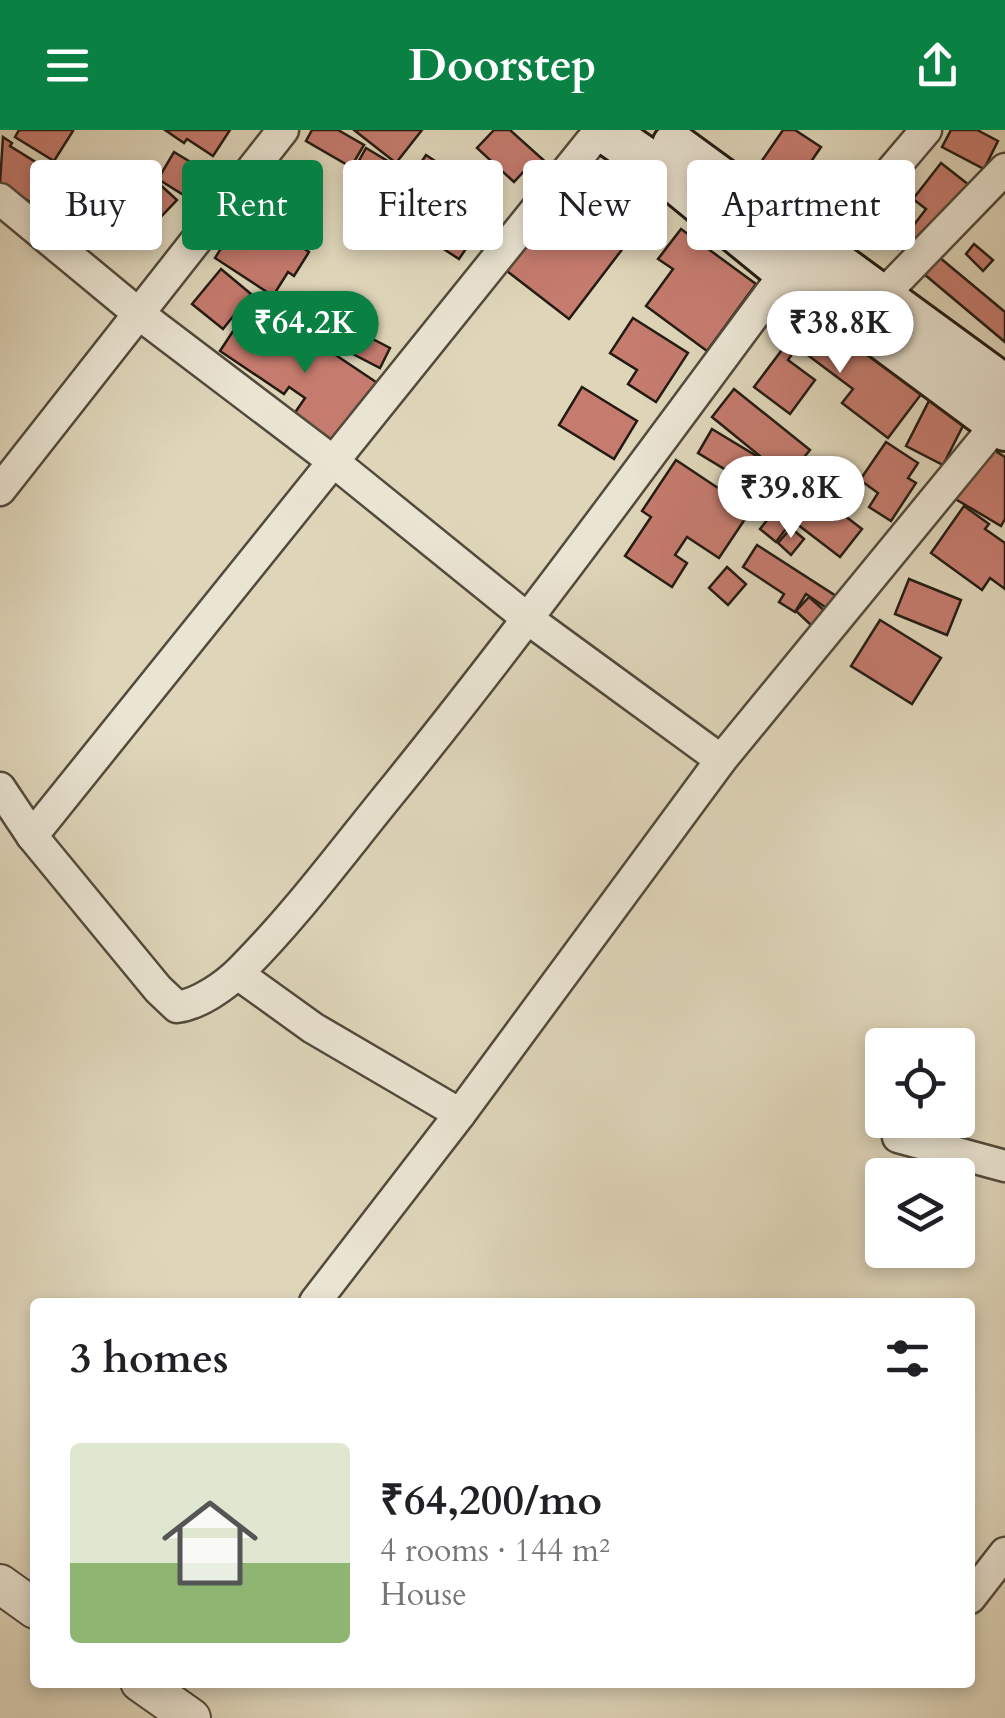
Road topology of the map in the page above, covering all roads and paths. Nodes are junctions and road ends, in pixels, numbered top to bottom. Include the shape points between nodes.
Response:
1 (283, 130) edge
2 (601, 130) edge
3 (654, 130) edge
4 (926, 130) edge
5 (1005, 169) edge
6 (0, 199) edge
7 (803, 264) junction
8 (880, 298) junction
9 (139, 314) junction
10 (1003, 414) edge
11 (334, 462) junction
12 (0, 490) edge
13 (528, 619) junction
14 (721, 760) junction
15 (0, 788) edge
16 (32, 836) junction
17 (238, 974) junction
18 (460, 1114) junction
19 (902, 1138) edge
20 (1005, 1166) edge
21 (318, 1298) edge
22 (1005, 1553) edge
23 (0, 1584) edge
24 (975, 1592) edge
25 (30, 1605) edge

1 - 9 street
2 - 7 main road
2 - 11 street
3 - 7 main road
4 - 7 street
5 - 8 street
6 - 9 street
7 - 8 main road
7 - 10 main road via 846,310
7 - 13 street
8 - 10 main road
9 - 11 street
9 - 12 street
10 - 14 street
11 - 13 street
11 - 16 street
13 - 14 street
13 - 17 street
14 - 18 street
15 - 16 street
16 - 17 street via 177,1007 192,1006
17 - 18 street via 312,1028
18 - 21 street
19 - 20 street
22 - 24 street
23 - 25 street

